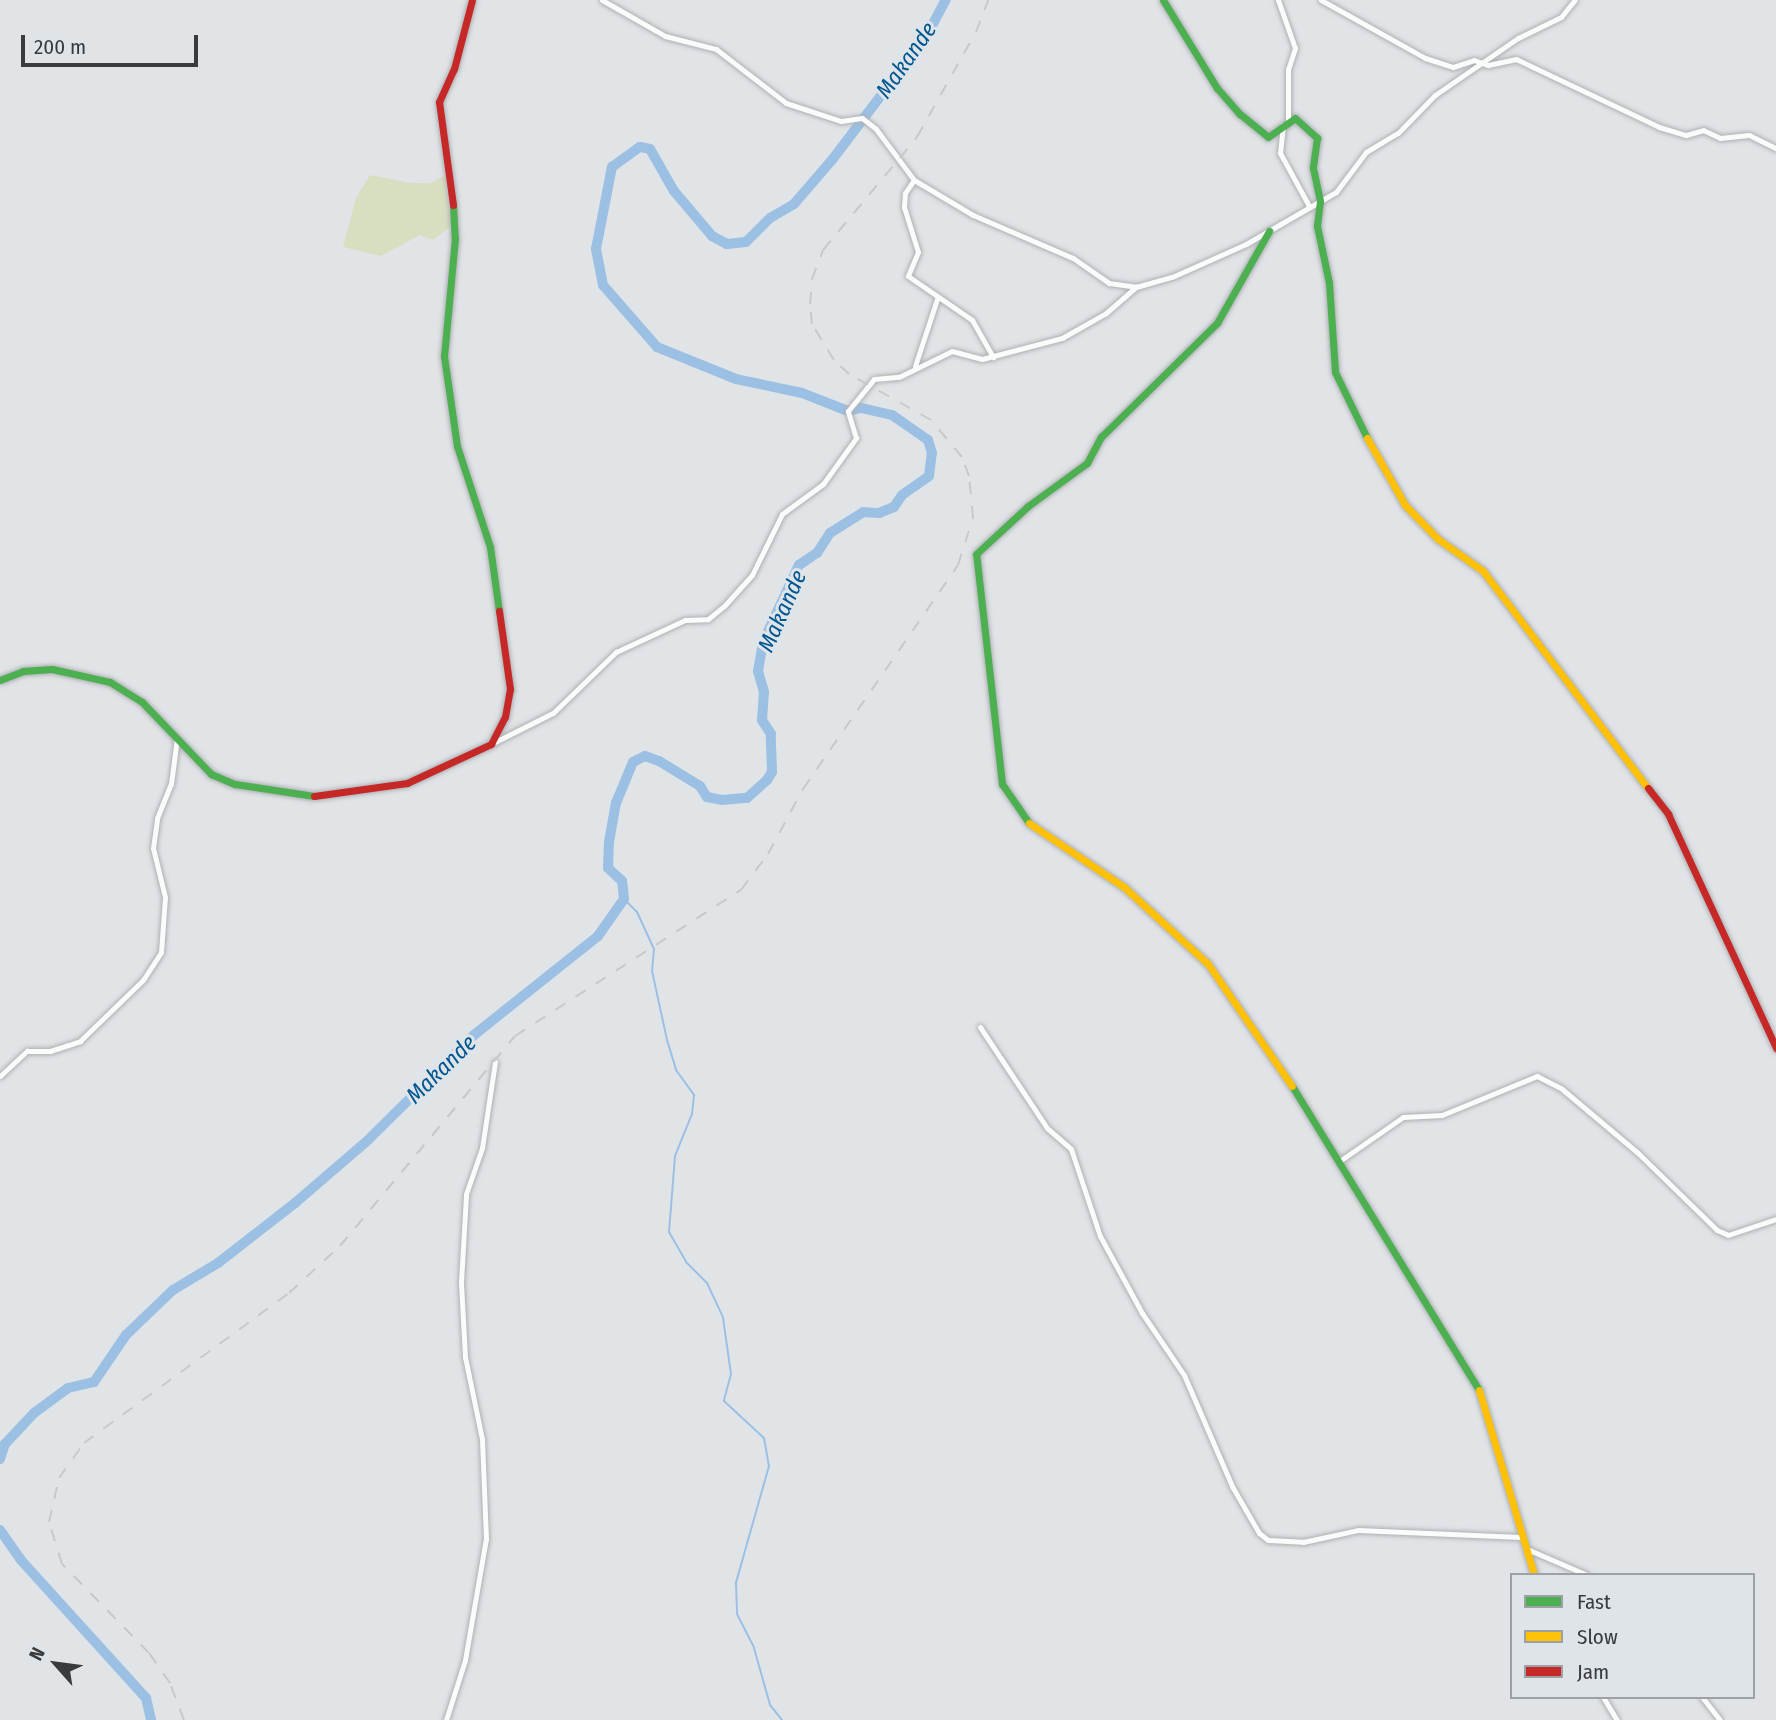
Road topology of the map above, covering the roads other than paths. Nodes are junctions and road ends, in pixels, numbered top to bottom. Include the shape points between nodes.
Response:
1 (472, 0) edge
2 (602, 0) edge
3 (1163, 0) edge
4 (1278, 0) edge
5 (1321, 0) edge
6 (1575, 0) edge
7 (1483, 63) junction
8 (1285, 122) junction
9 (1776, 148) edge
10 (914, 180) junction
11 (1320, 201) junction
12 (1309, 206) junction
13 (1269, 231) junction
14 (1136, 287) junction
15 (937, 299) junction
16 (993, 357) junction
17 (915, 366) junction
18 (0, 680) edge
19 (177, 738) junction
20 (491, 744) junction
21 (980, 1027) dead end
22 (1776, 1048) edge
23 (495, 1062) dead end
24 (0, 1076) edge
25 (1341, 1160) junction
26 (1776, 1219) edge
27 (1521, 1537) junction
28 (1527, 1549) junction
29 (1533, 1573) edge
30 (1582, 1573) edge
31 (1604, 1699) edge
32 (1704, 1699) edge
33 (446, 1720) edge
34 (1617, 1720) edge
35 (1720, 1720) edge

1 - 20 street via 454,69 439,102 452,181 455,238 444,356 457,446 491,547 510,689 505,717
2 - 10 street via 665,36 716,49 786,103 842,121 862,118
3 - 8 street via 1217,88 1240,114 1268,137
4 - 8 street via 1295,48 1288,69
5 - 7 street via 1419,56 1453,66 1474,60
6 - 7 street via 1561,17 1518,38
7 - 9 street via 1520,60 1659,128 1688,135 1703,130 1720,138 1749,135
7 - 11 street via 1435,95 1398,133 1366,152 1336,192
8 - 11 street via 1298,119 1318,140 1313,168
8 - 12 street via 1280,153
10 - 14 street via 973,215 1073,258 1109,283
10 - 15 street via 905,193 904,207 918,252 908,275
11 - 12 street
11 - 22 street via 1317,226 1329,283 1335,372 1362,432 1405,505 1438,539 1483,571 1668,814
12 - 13 street
13 - 14 street via 1172,277
13 - 25 street via 1217,323 1101,437 1087,463 1028,506 979,549 975,559 998,719 1000,771 1013,806 1034,826 1124,887 1221,977
14 - 16 street via 1083,329
15 - 16 street via 972,320
15 - 17 street
16 - 17 street via 974,358 954,351
17 - 20 street via 899,377 873,380 848,411 856,438 823,484 782,514 752,575 719,611 703,620 685,620 616,652 553,713
18 - 19 street via 23,671 52,669 110,681 142,702
19 - 20 street via 211,774 227,782 305,797 407,783
19 - 24 street via 171,784 157,818 153,848 164,897 161,952 143,980 80,1041 50,1051 27,1051
21 - 27 street via 1047,1128 1071,1149 1100,1236 1142,1313 1184,1375 1233,1488 1259,1533 1268,1541 1303,1542 1358,1530
23 - 33 street via 482,1148 466,1194 461,1282 465,1357 482,1439 486,1539 465,1660
25 - 26 street via 1403,1117 1442,1115 1537,1076 1562,1089 1638,1153 1717,1230 1728,1235
25 - 27 street via 1374,1223 1386,1234 1481,1393
27 - 28 street
28 - 29 street
28 - 30 street
31 - 34 street
32 - 35 street

